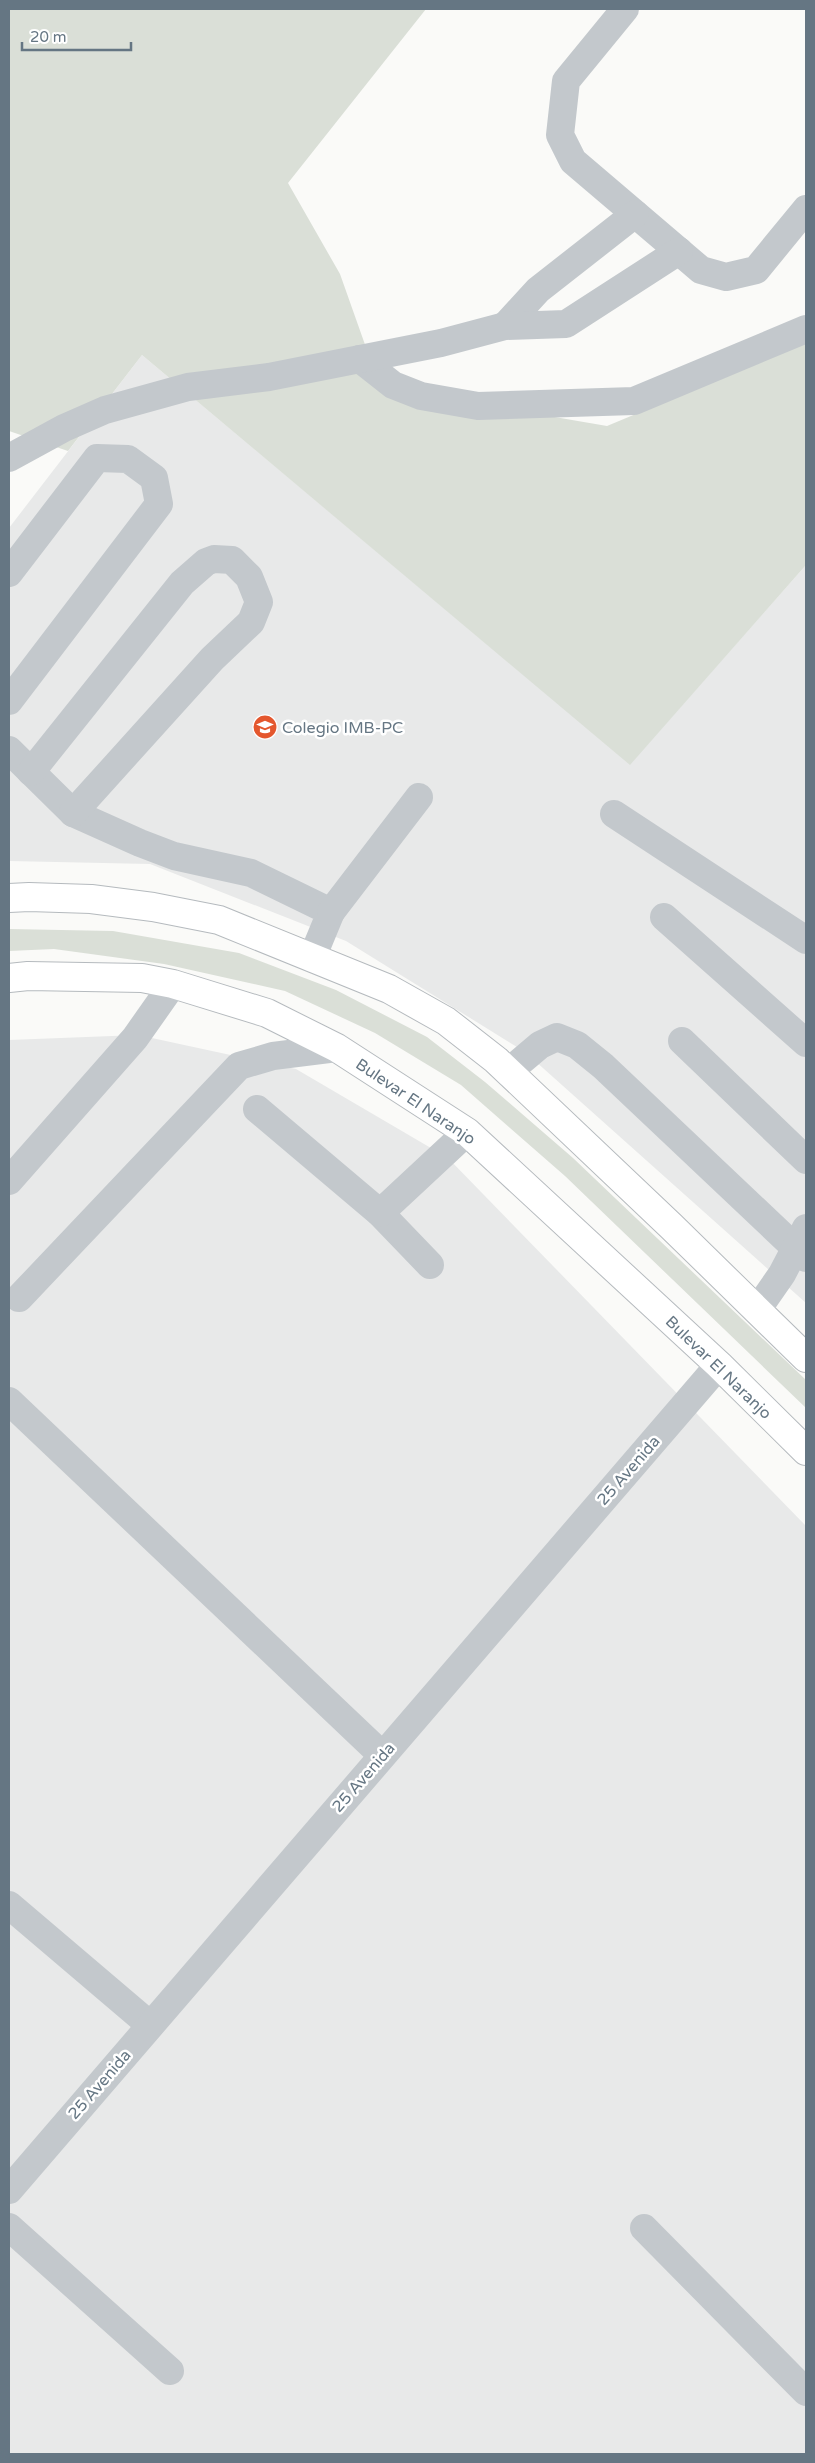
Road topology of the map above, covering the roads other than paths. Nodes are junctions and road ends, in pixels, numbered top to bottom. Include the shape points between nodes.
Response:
1 (625, 9) edge
2 (806, 209) edge
3 (635, 214) junction
4 (679, 251) junction
5 (505, 326) junction
6 (806, 329) edge
7 (360, 358) junction
8 (9, 458) edge
9 (9, 573) edge
10 (9, 701) edge
11 (9, 750) edge
12 (31, 772) junction
13 (419, 797) dead end
14 (73, 813) junction
15 (614, 814) dead end
16 (9, 898) edge
17 (330, 912) junction
18 (664, 917) dead end
19 (806, 940) edge
20 (312, 958) junction
21 (9, 978) edge
22 (173, 984) junction
23 (682, 1041) dead end
24 (806, 1043) edge
25 (337, 1048) junction
26 (508, 1072) junction
27 (257, 1109) dead end
28 (467, 1132) junction
29 (806, 1160) edge
30 (9, 1181) edge
31 (380, 1213) junction
32 (802, 1244) edge
33 (430, 1265) dead end
34 (19, 1298) dead end
35 (758, 1310) junction
36 (806, 1358) edge
37 (719, 1365) junction
38 (9, 1401) edge
39 (806, 1452) edge
40 (382, 1755) junction
41 (9, 1904) edge
42 (150, 2025) junction
43 (9, 2190) edge
44 (9, 2227) edge
45 (644, 2228) dead end
46 (170, 2370) dead end
47 (806, 2392) edge

1 - 3 street via 566,81 560,135 573,161
2 - 4 street via 756,270 726,278 701,270
3 - 4 street
3 - 5 street via 538,290
4 - 5 street via 566,324
5 - 7 street
6 - 7 street via 634,401 478,406 421,396 393,385
7 - 8 street via 269,377 188,387 148,397 105,410
9 - 10 street via 97,458 128,459 154,478 159,504
11 - 12 street
12 - 14 street
12 - 14 street via 182,583 206,562 232,560 249,577 259,602 250,622
13 - 17 street
14 - 17 street via 174,856 251,873
15 - 19 street
16 - 20 main road via 91,899 219,920
17 - 20 street
18 - 24 street
20 - 26 main road via 389,989 446,1021
21 - 22 main road, Bulevar El Naranjo via 142,978
22 - 25 main road, Bulevar El Naranjo via 267,1013
22 - 30 street via 135,1038
23 - 29 street
25 - 28 main road, Bulevar El Naranjo
25 - 34 street via 273,1056 239,1066
26 - 32 street via 540,1045 557,1037 576,1045
26 - 35 main road
27 - 31 street
28 - 31 street
28 - 37 main road, Bulevar El Naranjo
31 - 33 street
32 - 35 street
35 - 36 main road
37 - 39 main road, Bulevar El Naranjo
37 - 40 street, 25 Avenida
38 - 40 street
40 - 42 street, 25 Avenida
41 - 42 street
42 - 43 street, 25 Avenida
44 - 46 street
45 - 47 street

